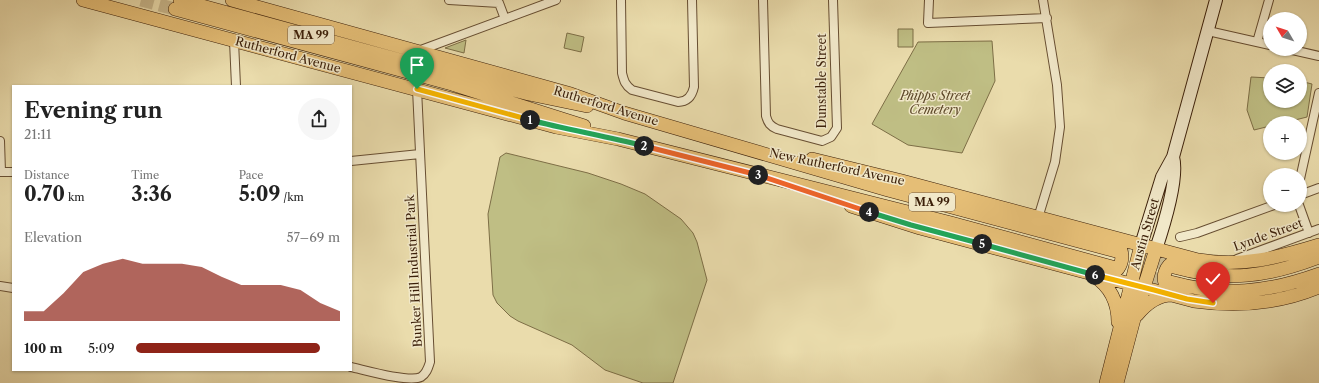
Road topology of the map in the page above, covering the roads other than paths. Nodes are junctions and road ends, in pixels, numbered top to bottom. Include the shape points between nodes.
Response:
1 (83, 0) edge
2 (234, 0) edge
3 (449, 0) edge
4 (556, 0) edge
5 (621, 0) edge
6 (692, 0) edge
7 (763, 0) edge
8 (833, 0) edge
9 (929, 0) edge
10 (1043, 0) edge
11 (1216, 0) edge
12 (1269, 0) edge
13 (178, 5) edge
14 (1047, 18) junction
15 (505, 19) junction
16 (1208, 31) junction
17 (234, 41) junction
18 (1257, 42) junction
19 (1263, 43) edge
20 (418, 51) junction
21 (1307, 53) edge
22 (1319, 56) edge
23 (236, 85) edge
24 (417, 89) junction
25 (1319, 93) edge
26 (1318, 103) edge
27 (624, 113) junction
28 (618, 138) junction
29 (0, 141) edge
30 (749, 148) junction
31 (420, 154) junction
32 (1173, 157) junction
33 (352, 161) edge
34 (1302, 168) edge
35 (1, 172) edge
36 (12, 172) edge
37 (749, 172) junction
38 (1319, 188) edge
39 (1307, 192) edge
40 (1263, 209) edge
41 (1302, 212) edge
42 (1038, 218) junction
43 (1319, 229) edge
44 (1309, 233) junction
45 (1111, 237) junction
46 (1180, 237) dead end
47 (1141, 245) junction
48 (1319, 245) edge
49 (1156, 249) junction
50 (1116, 252) tunnel mouth
51 (1319, 257) edge
52 (1190, 259) junction
53 (1226, 263) junction
54 (1112, 267) tunnel mouth
55 (1174, 267) tunnel mouth
56 (1087, 273) junction
57 (1319, 274) edge
58 (1102, 276) junction
59 (1170, 282) tunnel mouth
60 (1131, 284) junction
61 (0, 286) edge
62 (1144, 287) junction
63 (1319, 287) edge
64 (12, 288) edge
65 (1174, 295) junction
66 (1134, 319) junction
67 (1118, 335) junction
68 (352, 367) edge
69 (1112, 378) edge

1 - 17 main road, Rutherford Avenue
2 - 20 main road, Rutherford Avenue
3 - 15 street via 498,3
4 - 15 street
5 - 6 street via 624,82 632,90 678,102 684,102 689,98 694,87
7 - 8 street, Dunstable Street via 768,122 777,129 822,141 831,137 836,128
9 - 14 street via 928,23
10 - 14 street
11 - 16 main road, Austin Street
12 - 18 street
13 - 27 main road, MA 99 via 571,104
13 - 28 main road, MA 99 via 452,84 554,115
14 - 42 street via 1060,127 1055,162
15 - 20 street
16 - 18 street
16 - 32 main road, Austin Street
17 - 23 street
17 - 24 main road, Rutherford Avenue
18 - 19 street
20 - 27 main road, Rutherford Avenue via 571,94
21 - 22 street
24 - 28 main road, Rutherford Avenue via 556,127
24 - 31 street, Bunker Hill Industrial Park
25 - 26 street
26 - 34 street
27 - 30 main road, Rutherford Avenue / MA 99
28 - 37 main road, Rutherford Avenue / MA 99
29 - 35 street
30 - 42 main road, New Rutherford Avenue via 909,182
30 - 50 main road, New Rutherford Avenue / MA 99 via 894,192
31 - 33 street
31 - 68 street, Bunker Hill Industrial Park via 430,362 427,371 420,378 408,380
32 - 47 main road, Austin Street via 1162,177
32 - 49 main road, Austin Street via 1174,179
35 - 36 street
37 - 54 main road, New Rutherford Avenue / MA 99
37 - 56 main road, New Rutherford Avenue via 911,225
38 - 39 street
40 - 46 street
41 - 44 street
42 - 45 main road, New Rutherford Avenue
43 - 44 street, Lynde Street
44 - 53 street, Lynde Street
45 - 47 main road, New Rutherford Avenue
45 - 58 main road via 1120,247 1122,259 1116,271
47 - 49 main road, New Rutherford Avenue
47 - 60 main road, Austin Street
48 - 53 main road, New Rutherford Avenue via 1266,260
49 - 52 main road, New Rutherford Avenue
49 - 62 main road, Austin Street
51 - 55 main road via 1278,271 1243,276 1207,274
52 - 53 main road, New Rutherford Avenue
52 - 65 main road via 1174,261 1165,270 1165,283
56 - 58 main road, New Rutherford Avenue
56 - 67 main road via 1103,283 1113,296 1118,313
57 - 59 main road via 1284,286 1248,291 1213,291
58 - 60 main road, New Rutherford Avenue
60 - 62 main road, New Rutherford Avenue
60 - 67 main road, Austin Street
61 - 64 street
62 - 65 main road, New Rutherford Avenue
62 - 66 main road, Austin Street
63 - 65 main road, New Rutherford Avenue via 1293,296 1252,303 1208,303
65 - 66 main road via 1166,295 1152,301 1142,308
66 - 69 main road, Austin Street
67 - 69 main road, Austin Street

